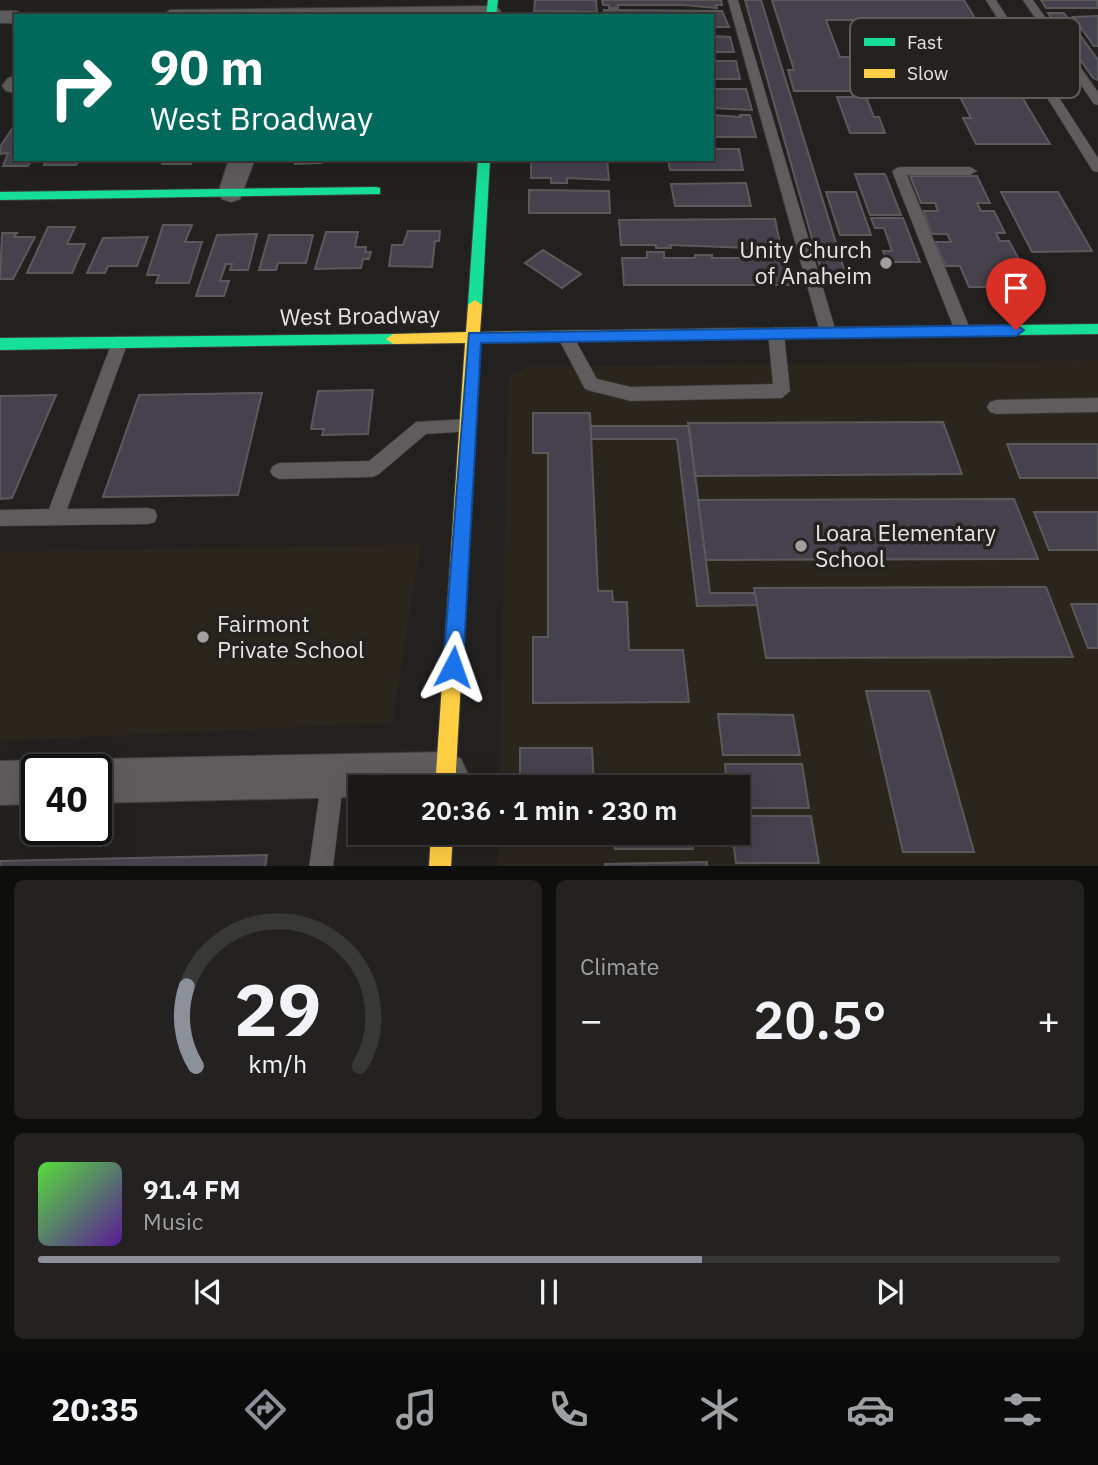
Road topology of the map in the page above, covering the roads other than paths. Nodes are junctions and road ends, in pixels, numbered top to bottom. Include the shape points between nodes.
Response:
1 (733, 0) edge
2 (991, 0) edge
3 (1028, 0) edge
4 (492, 9) edge
5 (322, 14) edge
6 (1002, 18) edge
7 (1041, 18) edge
8 (1080, 70) edge
9 (1094, 89) edge
10 (1053, 98) edge
11 (1098, 101) edge
12 (241, 161) edge
13 (484, 161) edge
14 (1098, 168) edge
15 (970, 171) dead end
16 (376, 191) dead end
17 (231, 193) junction
18 (0, 196) edge
19 (1098, 330) edge
20 (963, 331) junction
21 (828, 332) junction
22 (776, 333) junction
23 (565, 336) junction
24 (474, 337) junction
25 (120, 342) junction
26 (0, 344) edge
27 (1098, 405) edge
28 (996, 407) dead end
29 (468, 426) junction
30 (279, 471) dead end
31 (148, 516) dead end
32 (55, 517) junction
33 (0, 518) edge
34 (446, 775) edge
35 (333, 776) junction
36 (348, 777) edge
37 (112, 781) edge
38 (21, 782) edge
39 (0, 783) edge
40 (441, 845) edge
41 (321, 866) edge
42 (440, 866) edge

1 - 21 lane
2 - 6 lane
3 - 7 lane
4 - 5 street
8 - 9 lane
9 - 11 lane
10 - 14 lane
12 - 17 street
13 - 24 street
15 - 20 lane via 899,171
16 - 17 street
17 - 18 street
19 - 20 street, West Broadway
20 - 21 street, West Broadway
21 - 22 street, West Broadway
22 - 23 street, West Broadway
22 - 23 lane via 782,391 645,394 591,384
23 - 24 street, West Broadway
24 - 25 street, West Broadway
24 - 29 street
25 - 26 street, West Broadway
25 - 32 lane
27 - 28 lane
29 - 30 lane via 422,427 373,469
29 - 34 street
31 - 32 lane
32 - 33 lane
35 - 36 street
35 - 37 street
35 - 41 lane
38 - 39 street
40 - 42 street

